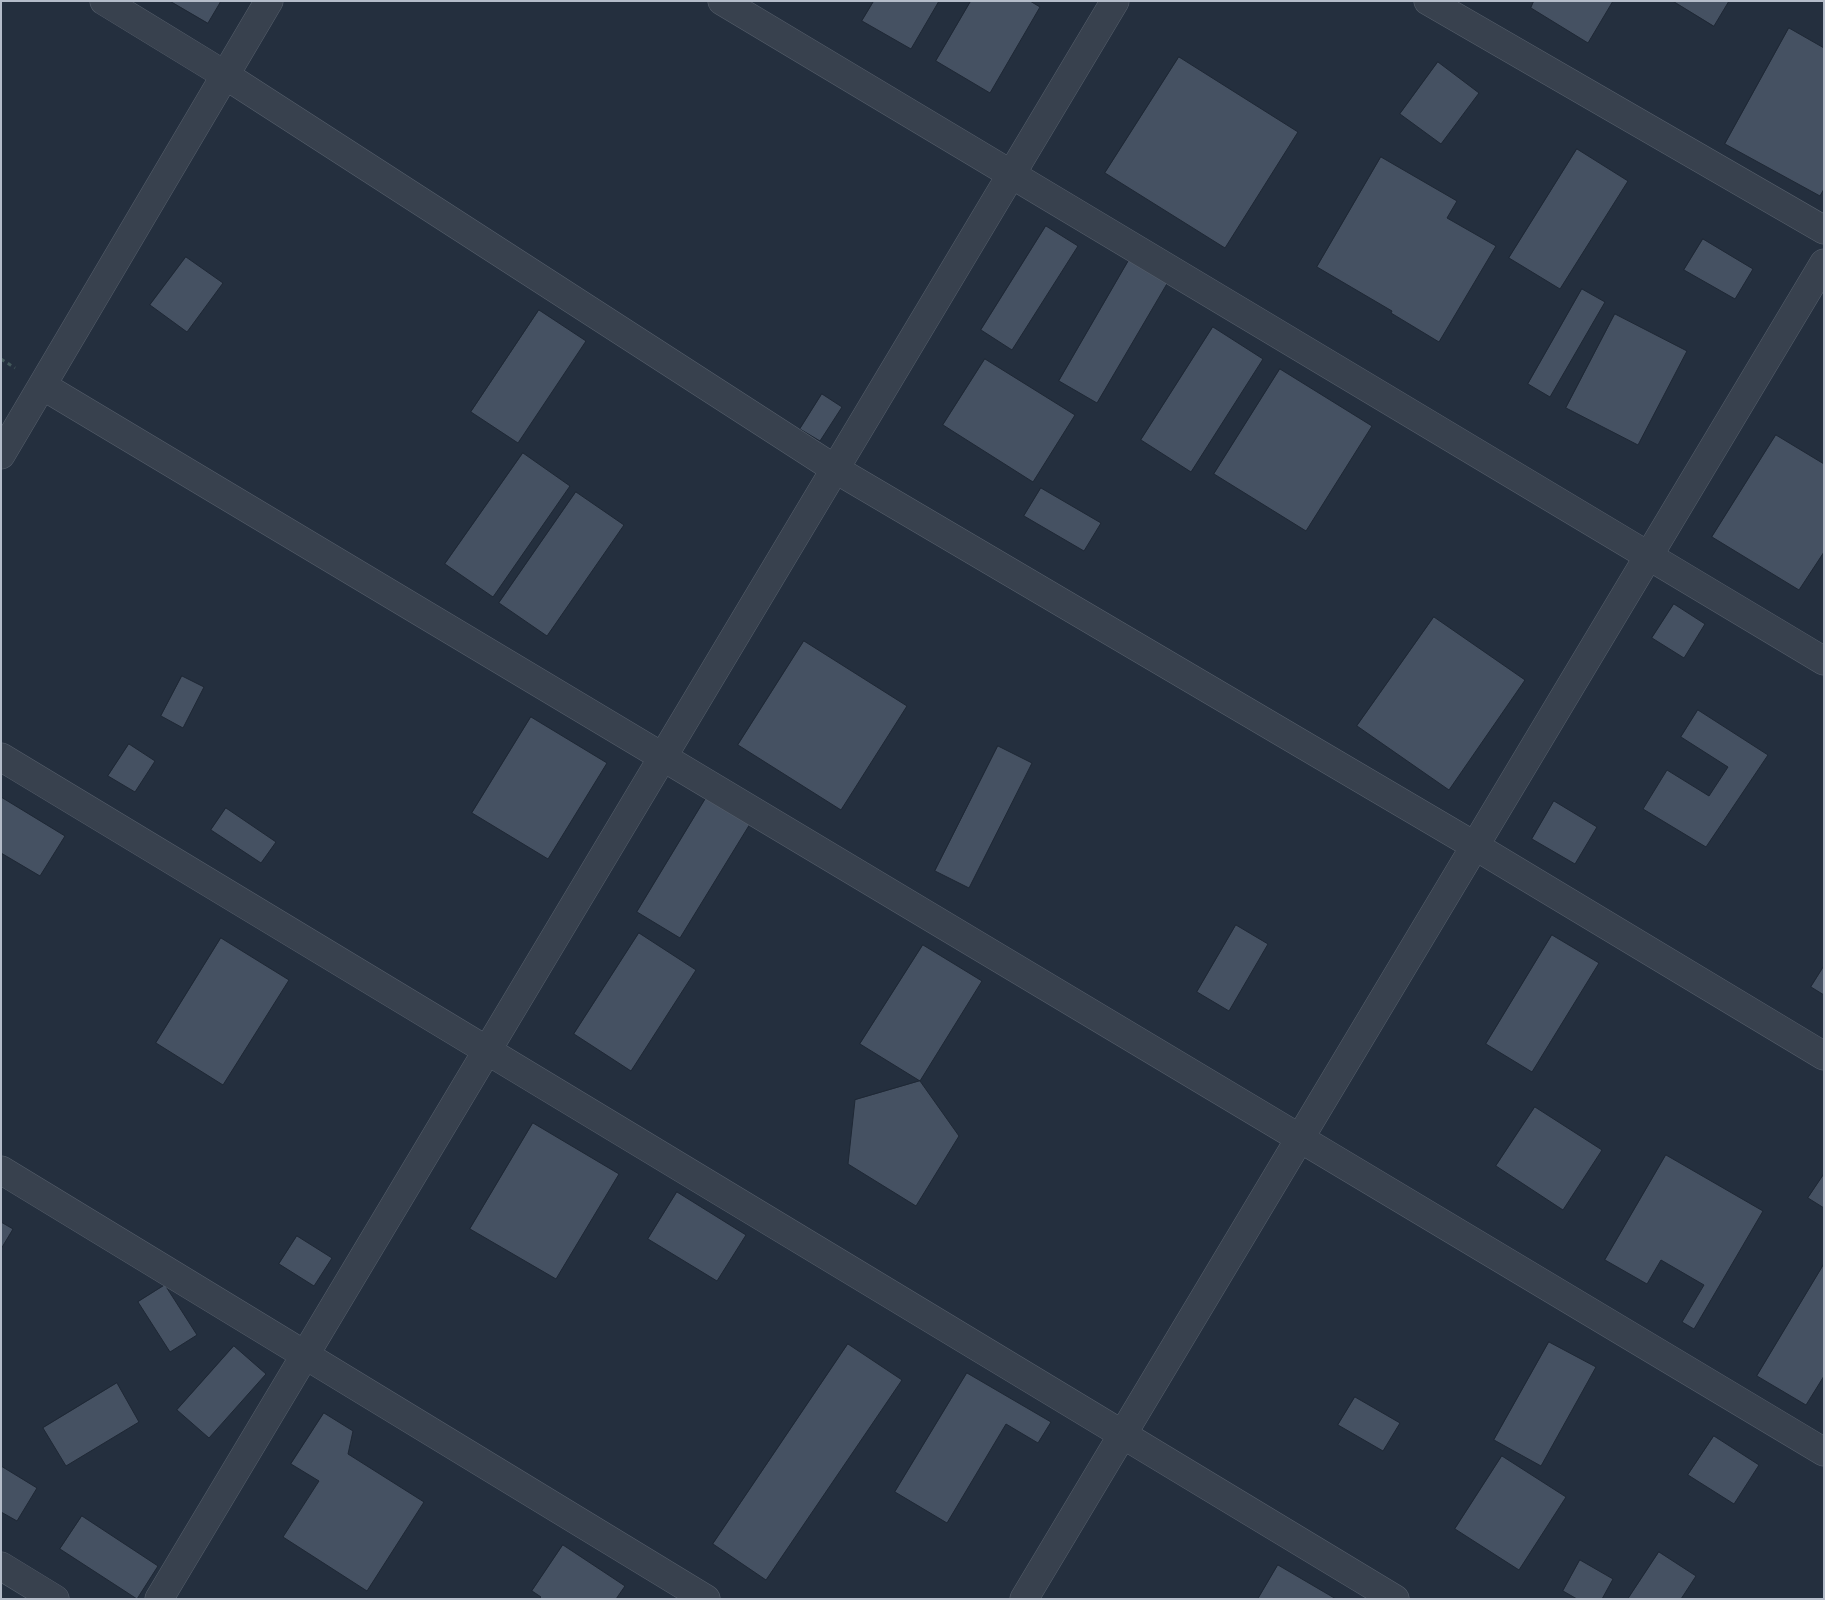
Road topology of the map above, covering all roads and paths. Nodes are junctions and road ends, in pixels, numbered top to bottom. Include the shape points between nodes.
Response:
1 (104, 1) edge
2 (269, 1) edge
3 (722, 1) edge
4 (1115, 1) edge
5 (1428, 1) edge
6 (225, 75) junction
7 (1012, 174) junction
8 (1824, 230) edge
9 (1824, 263) edge
10 (43, 386) junction
11 (1, 455) edge
12 (835, 469) junction
13 (1648, 556) junction
14 (1824, 661) edge
15 (663, 756) junction
16 (1, 757) edge
17 (1475, 846) junction
18 (487, 1051) junction
19 (1824, 1056) edge
20 (1300, 1138) junction
21 (1, 1170) edge
22 (304, 1355) junction
23 (1122, 1434) junction
24 (1824, 1452) edge
25 (1, 1566) edge
26 (55, 1599) edge
27 (159, 1599) edge
28 (706, 1599) edge
29 (1024, 1599) edge
30 (1395, 1599) edge

1 - 6 street
2 - 6 street
3 - 7 street
4 - 7 street
5 - 8 street
6 - 10 street
6 - 12 street
7 - 12 street
7 - 13 street
9 - 13 street
10 - 11 street
10 - 15 street
12 - 15 street
12 - 17 street
13 - 14 street
13 - 17 street
15 - 18 street
15 - 20 street
16 - 18 street
17 - 19 street
17 - 20 street
18 - 22 street
18 - 23 street
20 - 23 street
20 - 24 street
21 - 22 street
22 - 27 street
22 - 28 street
23 - 29 street
23 - 30 street
25 - 26 street

